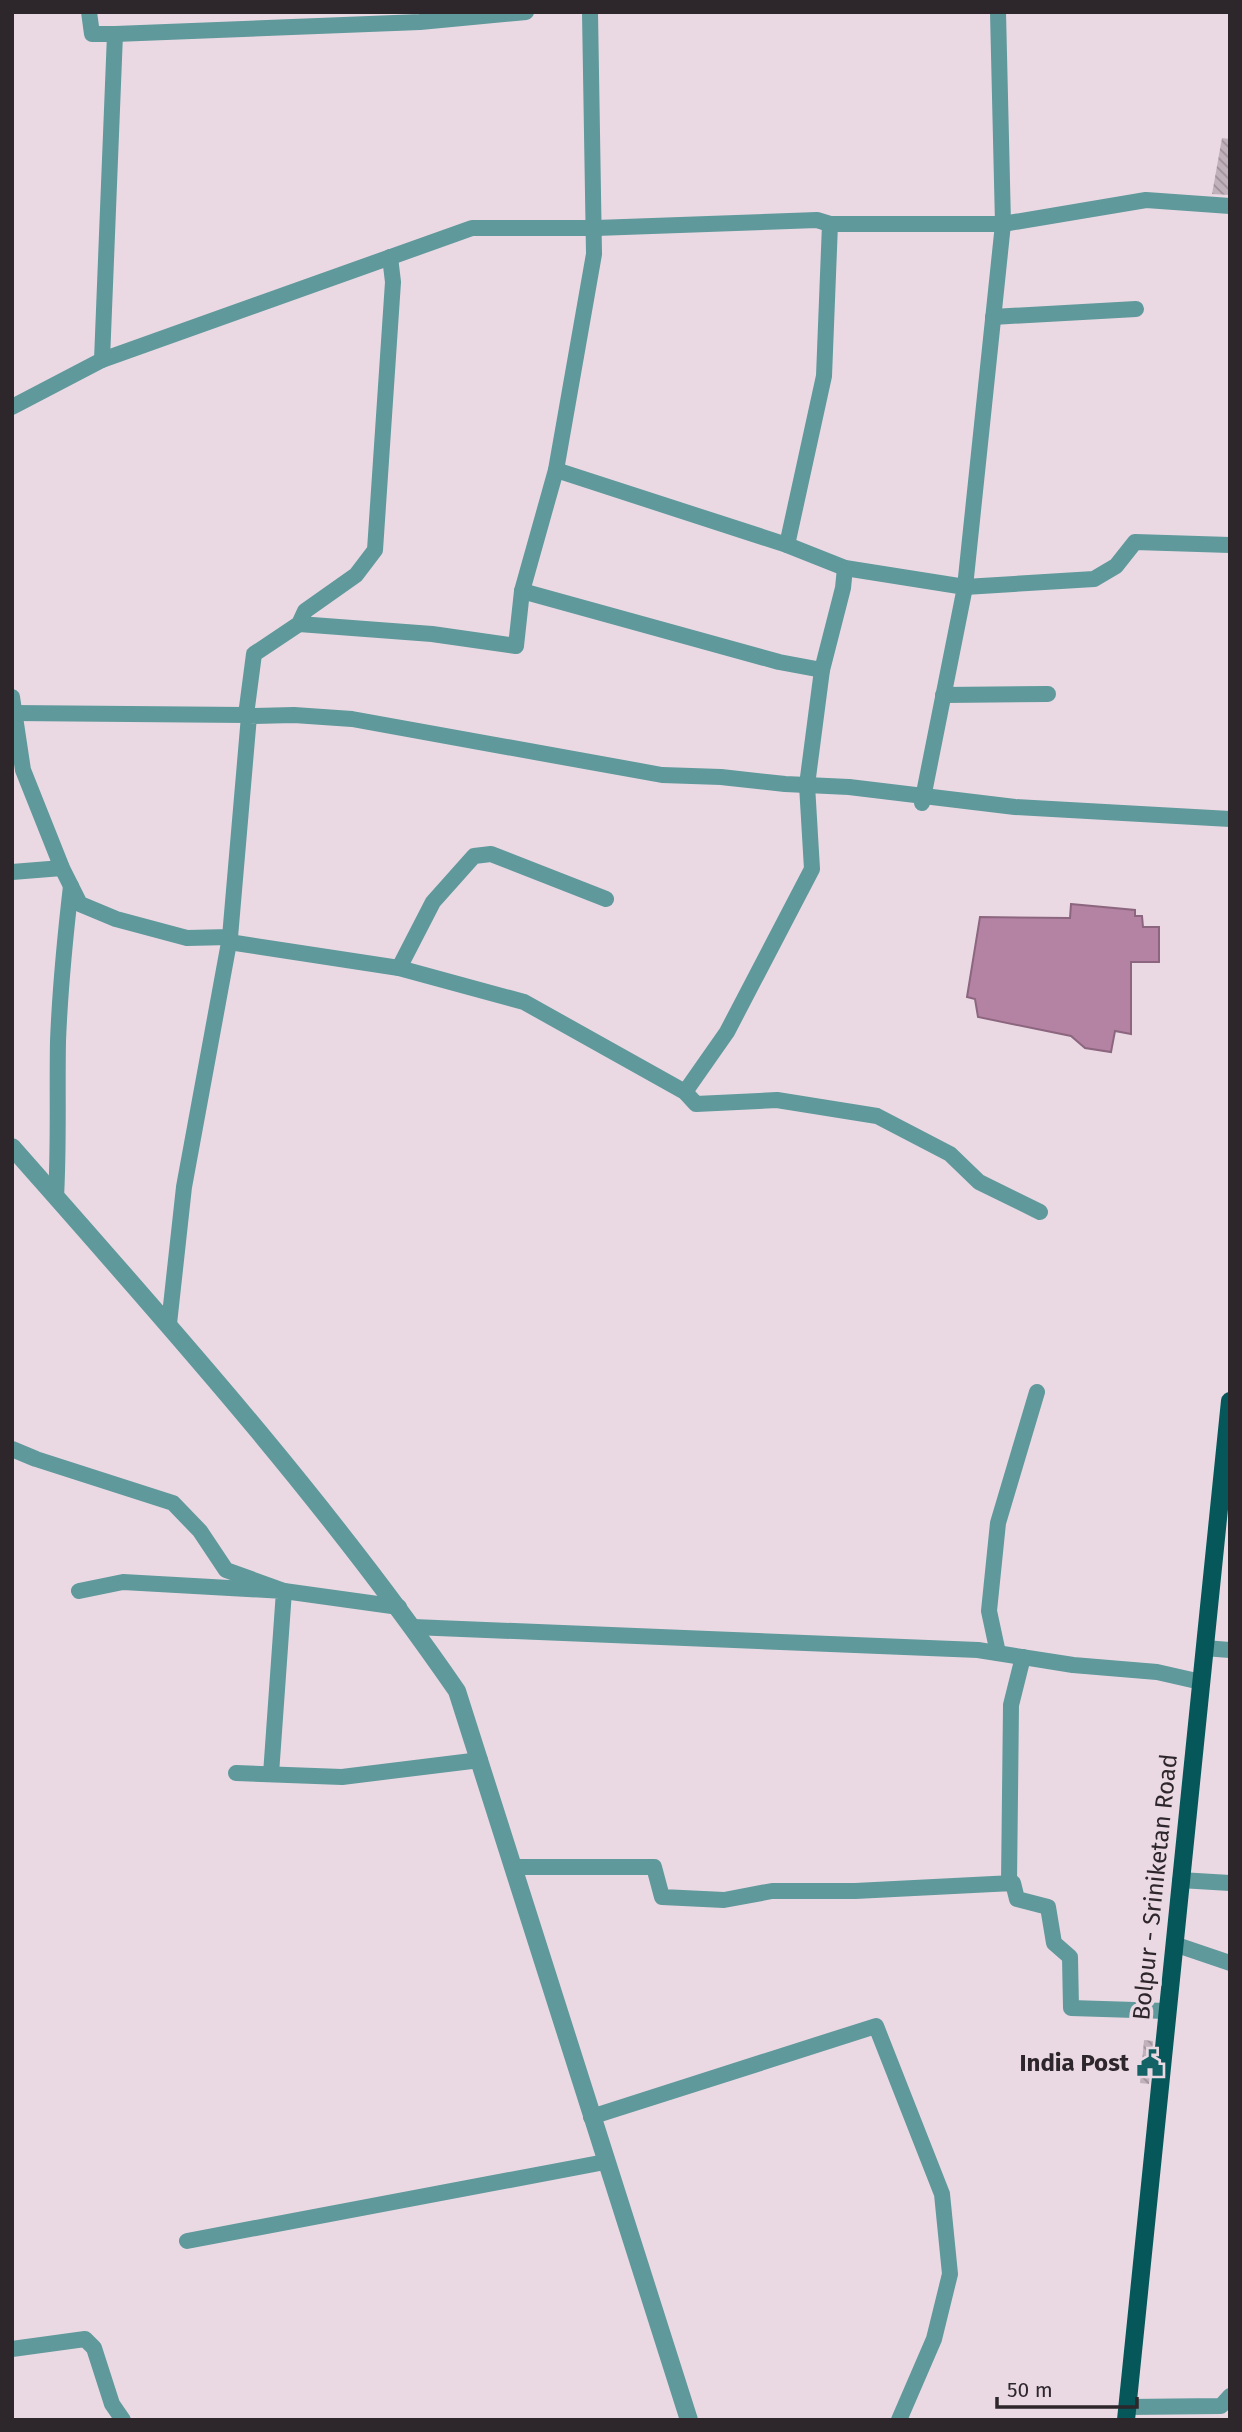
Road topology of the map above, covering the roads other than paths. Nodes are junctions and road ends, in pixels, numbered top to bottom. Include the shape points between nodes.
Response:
1 (89, 12) edge
2 (527, 12) edge
3 (590, 12) edge
4 (998, 12) edge
5 (115, 34) junction
6 (1230, 206) edge
7 (830, 224) junction
8 (1003, 224) junction
9 (596, 228) junction
10 (390, 257) junction
11 (1136, 309) dead end
12 (993, 317) junction
13 (102, 360) junction
14 (12, 407) edge
15 (556, 470) junction
16 (788, 545) junction
17 (1230, 545) edge
18 (845, 568) junction
19 (965, 587) junction
20 (522, 591) junction
21 (299, 624) junction
22 (822, 670) junction
23 (1048, 694) dead end
24 (943, 695) junction
25 (13, 708) edge
26 (807, 785) junction
27 (923, 799) junction
28 (1230, 819) edge
29 (61, 868) junction
30 (12, 872) edge
31 (71, 886) junction
32 (606, 900) dead end
33 (229, 939) junction
34 (399, 968) junction
35 (685, 1092) junction
36 (12, 1147) edge
37 (56, 1197) junction
38 (1040, 1212) dead end
39 (169, 1324) junction
40 (1037, 1392) dead end
41 (1230, 1401) edge
42 (12, 1448) edge
43 (79, 1591) dead end
44 (284, 1591) junction
45 (399, 1607) junction
46 (413, 1627) junction
47 (1204, 1648) junction
48 (1230, 1650) edge
49 (998, 1653) junction
50 (1023, 1657) junction
51 (1201, 1682) junction
52 (480, 1760) junction
53 (236, 1773) dead end
54 (271, 1774) junction
55 (515, 1867) junction
56 (1180, 1880) junction
57 (1230, 1883) edge
58 (1009, 1884) junction
59 (1174, 1944) junction
60 (1230, 1963) edge
61 (1167, 2011) junction
62 (592, 2117) junction
63 (606, 2162) junction
64 (187, 2241) dead end
65 (12, 2349) edge
66 (1230, 2396) edge
67 (1127, 2414) edge
68 (123, 2420) edge
69 (689, 2420) edge
70 (900, 2420) edge

1 - 5 street via 92,34
2 - 5 street via 420,22
3 - 9 street
4 - 8 street
5 - 13 street
6 - 8 street via 1146,200
7 - 8 street
7 - 9 street via 817,220
7 - 16 street via 824,376
8 - 12 street
9 - 10 street via 472,228
9 - 15 street
10 - 13 street
10 - 21 street via 393,282 375,550 356,575 305,611
11 - 12 street
12 - 19 street
13 - 14 street
15 - 16 street
15 - 20 street
16 - 18 street
17 - 19 street via 1135,542 1116,566 1094,579
18 - 19 street
18 - 22 street
19 - 24 street
20 - 21 street via 516,646
20 - 22 street
21 - 25 street via 254,654 246,715
22 - 26 street
23 - 24 street
24 - 27 street
25 - 29 street via 23,770
26 - 27 street
26 - 33 street via 662,775 352,719 249,716
26 - 35 street via 812,869 727,1032
27 - 28 street
29 - 30 street
29 - 31 street
31 - 33 street via 80,904 116,919 187,938
31 - 37 street via 58,1041
32 - 34 street via 491,854 474,856 433,902
33 - 34 street
33 - 39 street via 184,1187
34 - 35 street via 524,1002
35 - 38 street via 696,1104 777,1100 877,1116 950,1154 979,1182
36 - 37 street
37 - 39 street
39 - 45 street
40 - 49 street via 998,1524 989,1611
41 - 47 main road, Bolpur - Sriniketan Road
42 - 44 street via 173,1503 200,1531 226,1570
43 - 44 street via 123,1582
44 - 45 street
44 - 54 street
45 - 46 street
46 - 49 street
46 - 52 street via 457,1690
47 - 48 street
47 - 51 main road, Bolpur - Sriniketan Road
49 - 50 street
50 - 51 street via 1157,1672
50 - 58 street via 1011,1705
51 - 56 main road, Bolpur - Sriniketan Road
52 - 54 street via 342,1777
52 - 55 street
53 - 54 street
55 - 58 street via 654,1867 662,1897 724,1900 772,1891
55 - 62 street
56 - 57 street
56 - 59 main road, Bolpur - Sriniketan Road
58 - 61 street via 1013,1883 1017,1899 1048,1906 1054,1943 1070,1957 1071,2008
59 - 60 street
59 - 61 main road, Bolpur - Sriniketan Road
61 - 67 main road, Bolpur - Sriniketan Road
62 - 63 street
62 - 70 street via 876,2026 942,2194 950,2274 934,2339
63 - 64 street
63 - 69 street
65 - 68 street via 85,2339 94,2348 112,2403
66 - 67 street via 1221,2406

